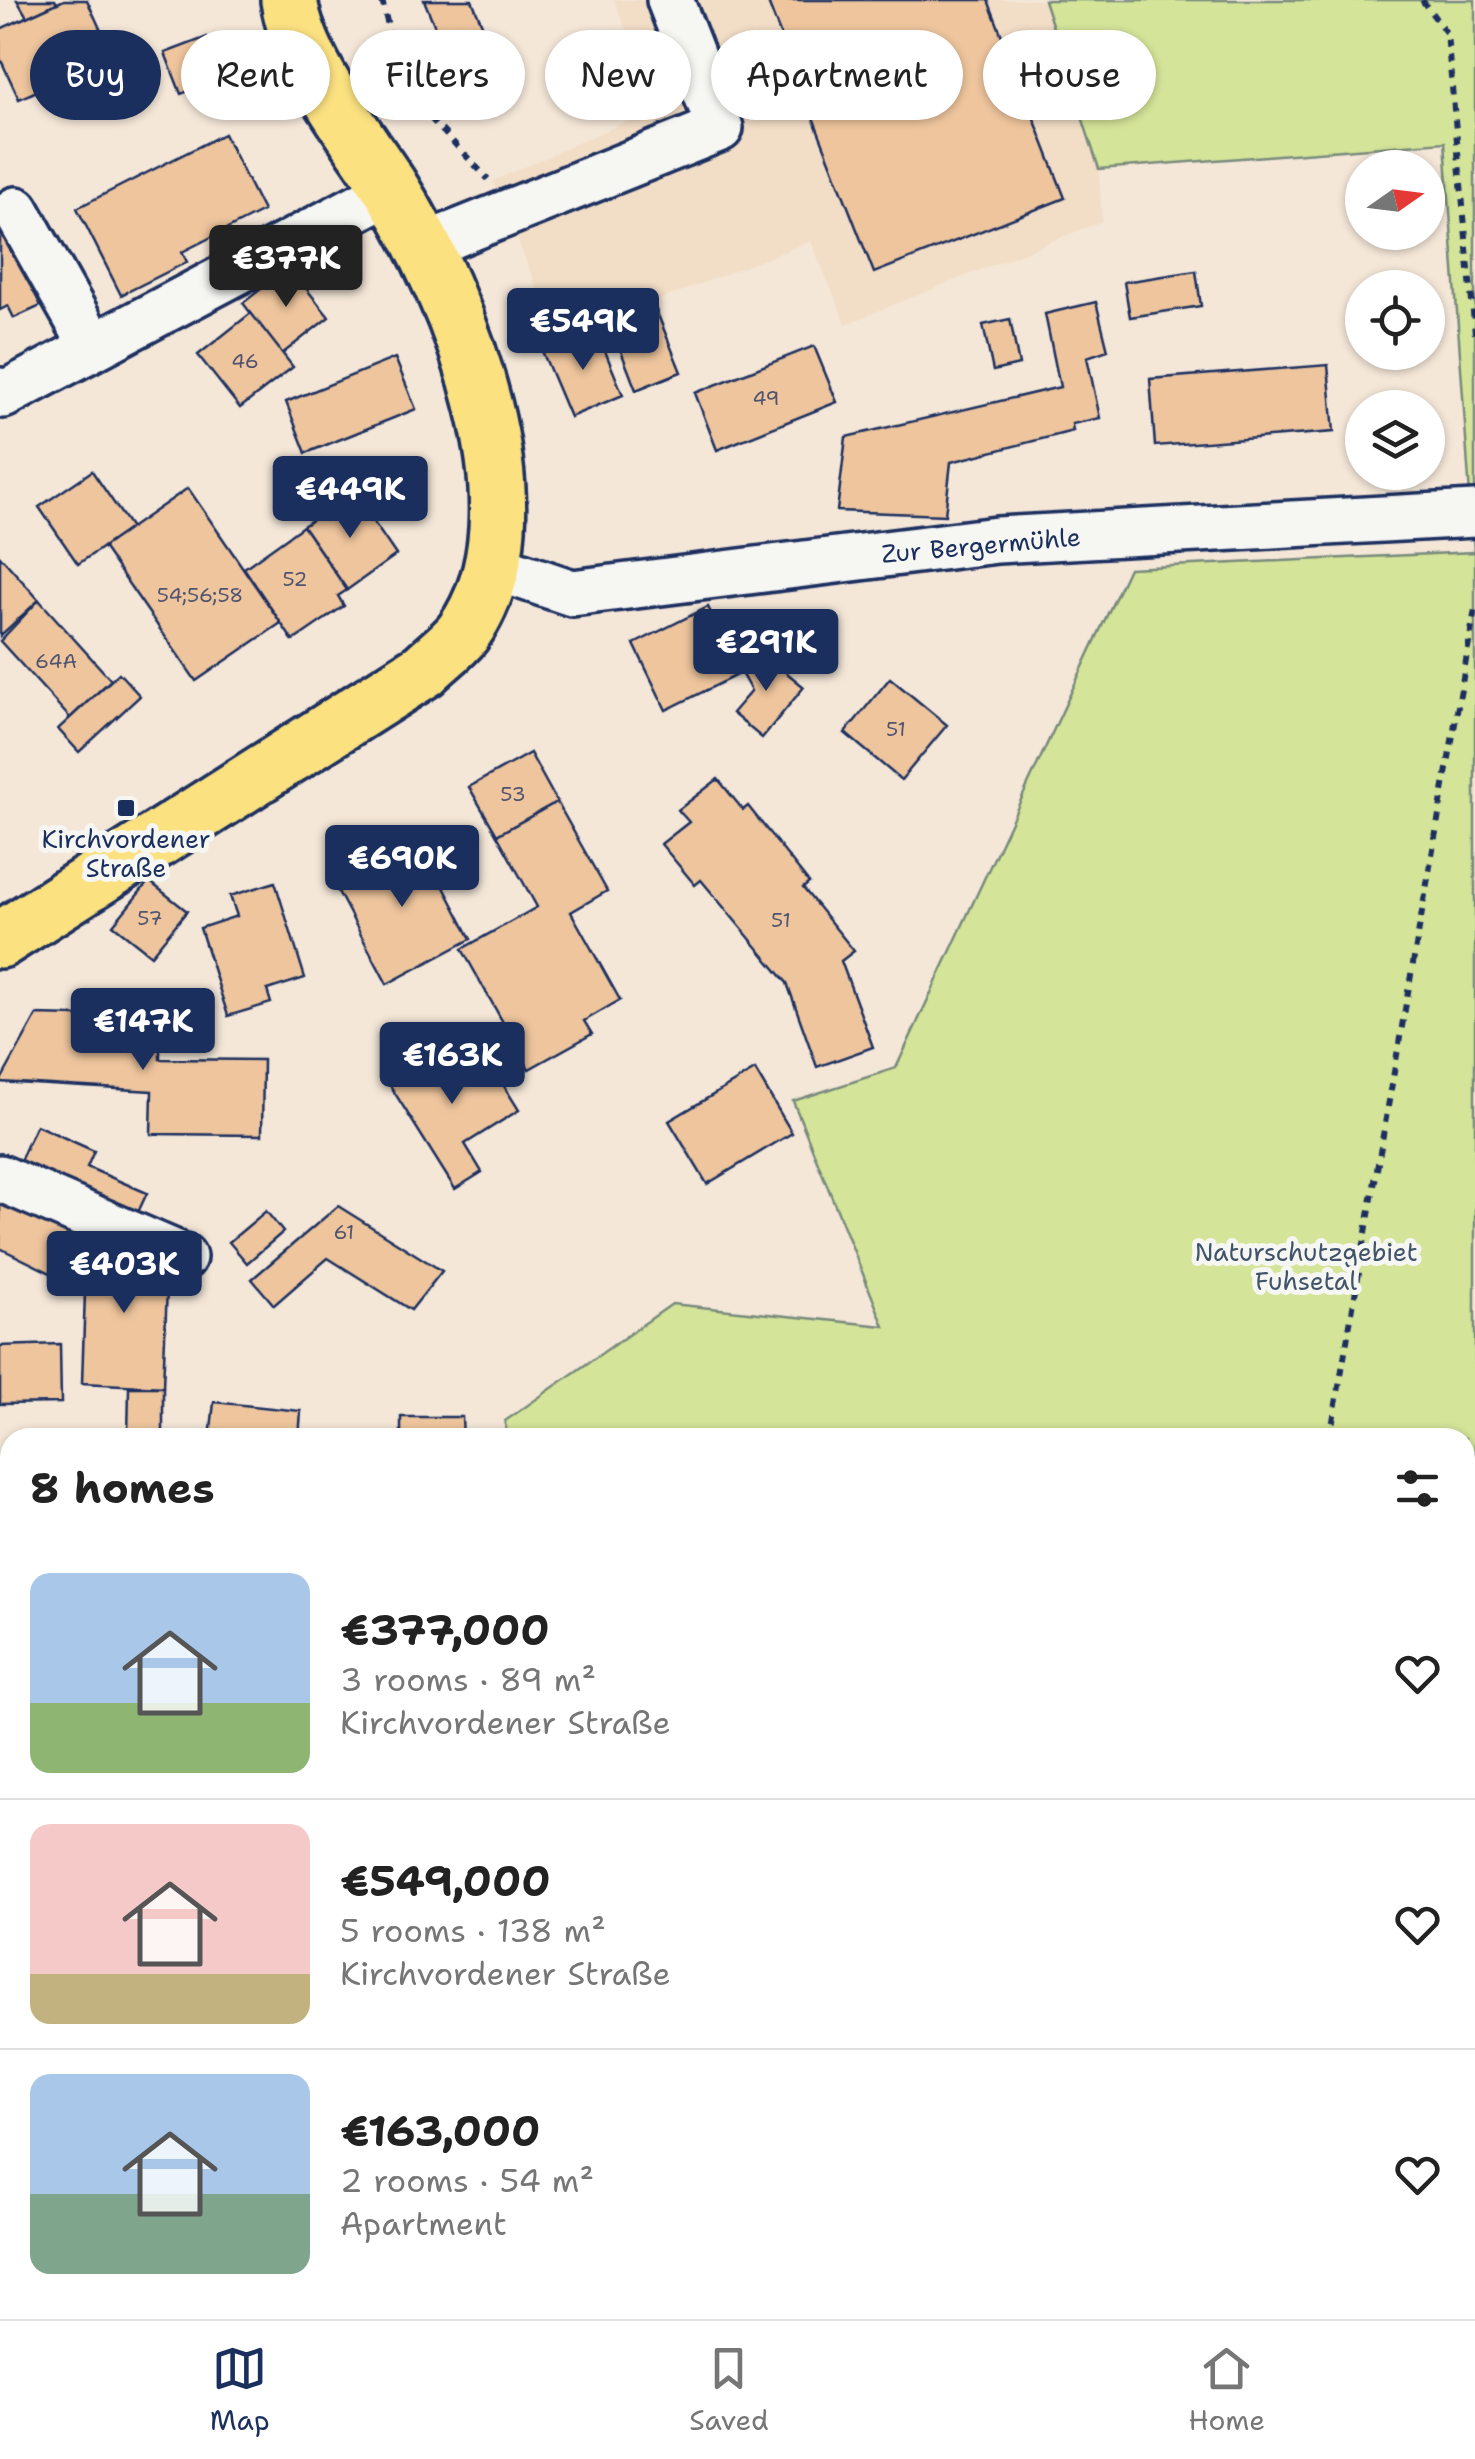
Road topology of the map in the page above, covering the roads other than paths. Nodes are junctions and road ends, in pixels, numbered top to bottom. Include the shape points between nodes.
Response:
1 (289, 0) edge
2 (670, 0) edge
3 (391, 190) junction
4 (16, 210) dead end
5 (425, 246) junction
6 (92, 345) junction
7 (0, 391) edge
8 (1475, 514) edge
9 (493, 566) junction
10 (0, 940) edge
11 (0, 1178) edge
12 (183, 1257) dead end

1 - 3 main road via 323,84
2 - 5 street via 720,128
3 - 5 main road
3 - 6 street
4 - 6 street
5 - 9 main road via 464,334 484,407 498,522
6 - 7 street via 2,396
8 - 9 street, Zur Bergermühle via 997,540 572,592
9 - 10 main road via 463,632 424,670
11 - 12 street

